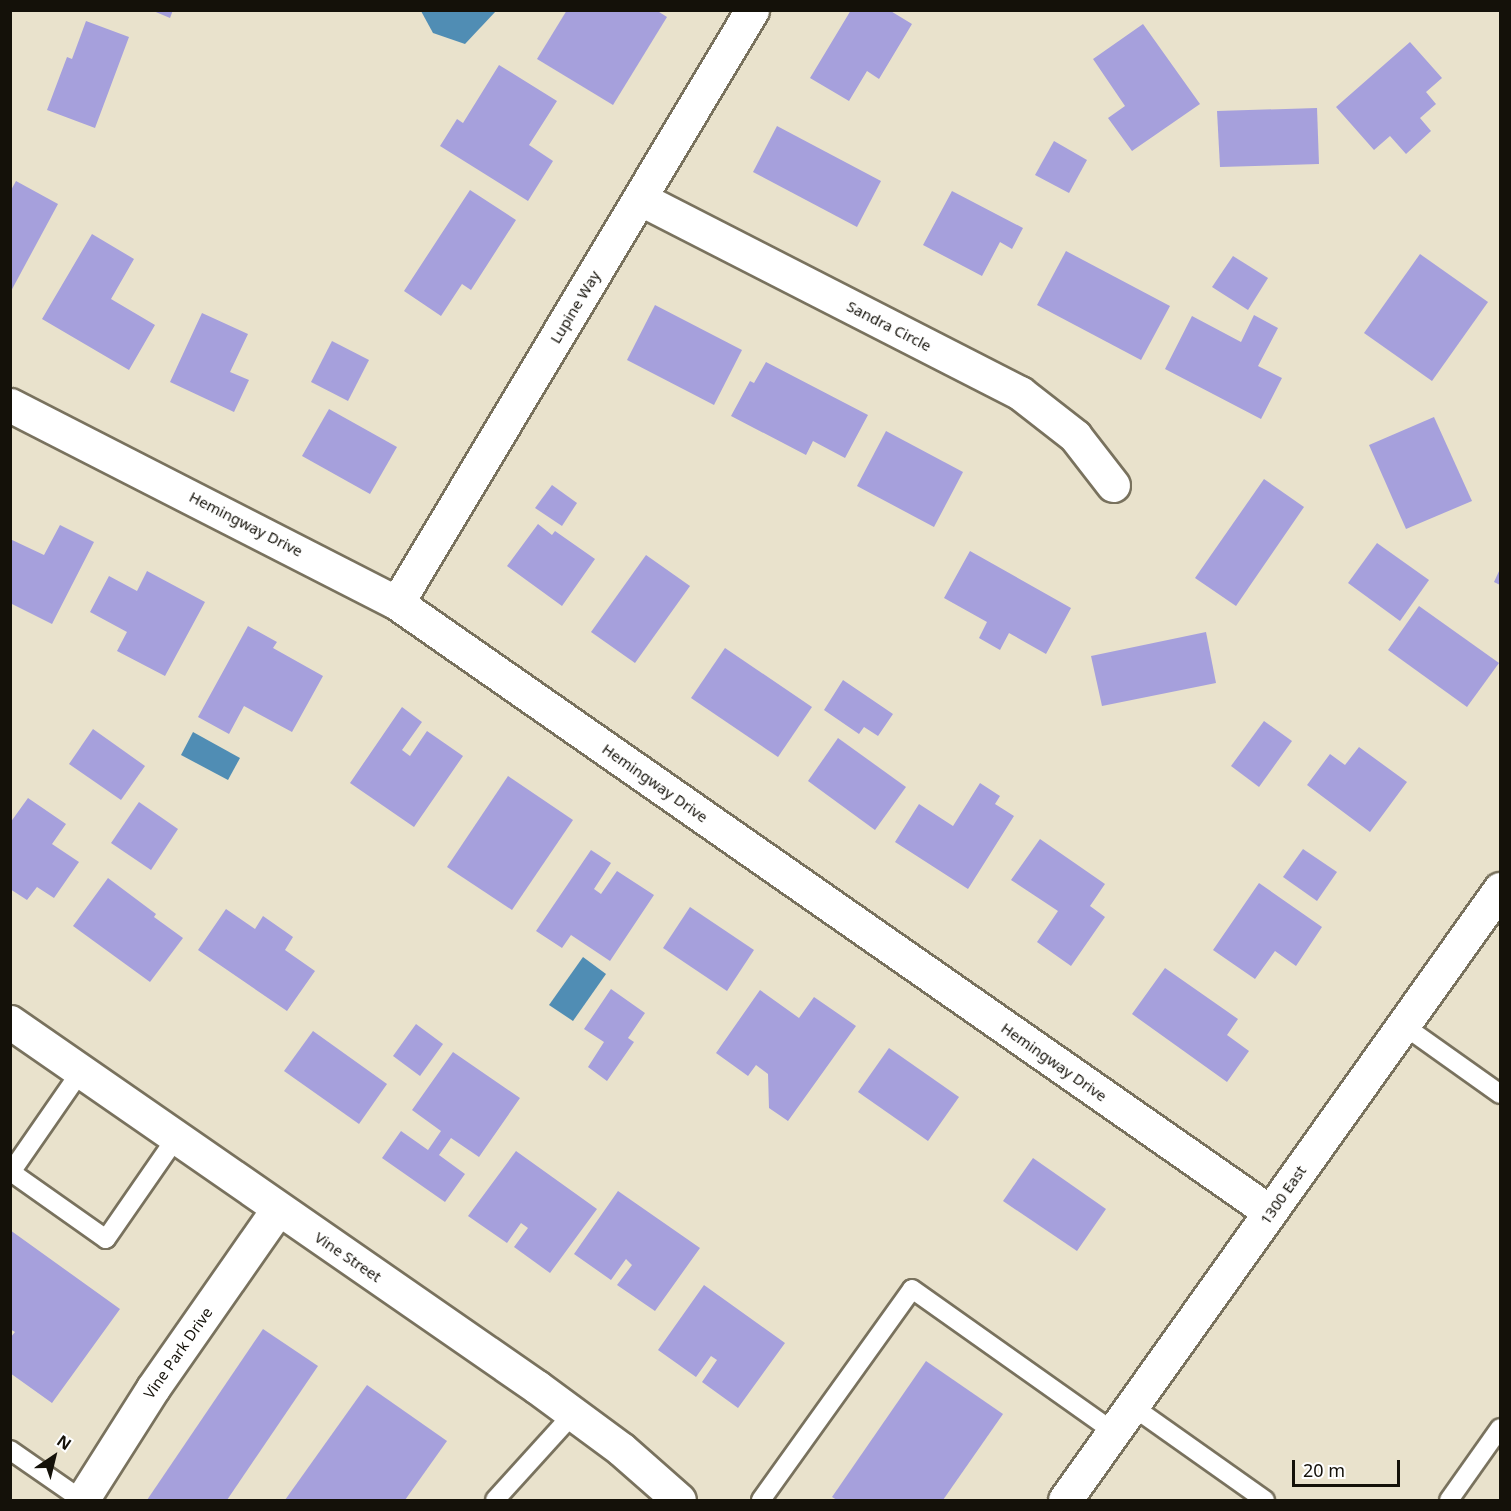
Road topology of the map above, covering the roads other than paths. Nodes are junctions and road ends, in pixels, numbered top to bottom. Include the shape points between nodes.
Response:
1 (752, 10) edge
2 (641, 199) junction
3 (10, 405) edge
4 (1113, 485) dead end
5 (397, 603) junction
6 (1500, 889) edge
7 (10, 1022) edge
8 (1403, 1025) junction
9 (81, 1071) junction
10 (1500, 1094) edge
11 (176, 1138) junction
12 (278, 1209) junction
13 (1270, 1212) junction
14 (573, 1414) junction
15 (1123, 1419) junction
16 (1500, 1428) edge
17 (10, 1450) edge
18 (667, 1497) edge
19 (82, 1500) edge
20 (495, 1500) edge
21 (760, 1500) edge
22 (1065, 1500) edge
23 (1265, 1500) edge
24 (1449, 1500) edge

1 - 2 street, Lupine Way
2 - 4 street, Sandra Circle via 1020,393 1075,436
2 - 5 street, Lupine Way
3 - 5 street, Hemingway Drive
5 - 13 street, Hemingway Drive
6 - 8 street, 1300 East
7 - 9 street, Vine Street
8 - 10 lane
8 - 13 street, 1300 East
9 - 11 street, Vine Street
9 - 11 lane via 11,1172 106,1239
11 - 12 street, Vine Street
12 - 14 street, Vine Street
12 - 19 street, Vine Park Drive via 153,1388
13 - 15 street, 1300 East
14 - 18 street, Vine Street via 621,1449
14 - 20 lane
15 - 21 lane via 912,1289
15 - 22 street, 1300 East
15 - 23 lane
16 - 24 lane
17 - 19 lane

